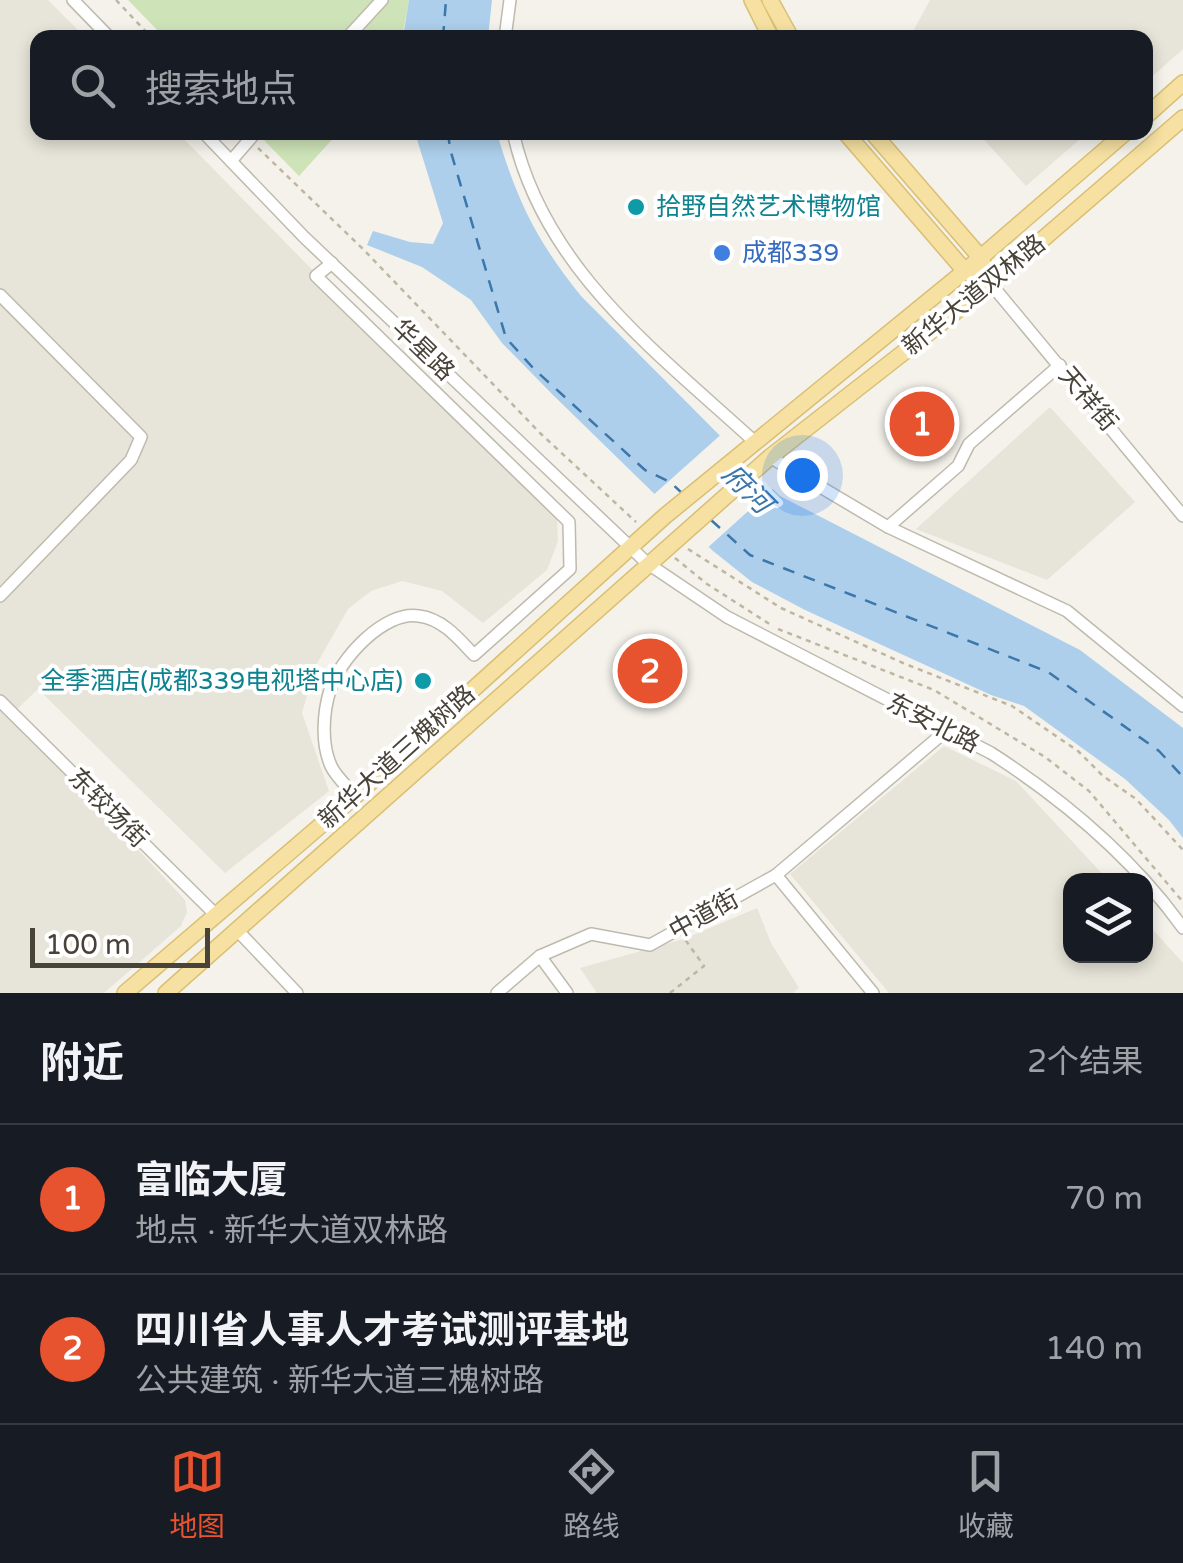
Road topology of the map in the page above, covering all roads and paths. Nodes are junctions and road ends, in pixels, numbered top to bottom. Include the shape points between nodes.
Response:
1 (73, 0) edge
2 (116, 0) edge
3 (382, 0) edge
4 (510, 0) edge
5 (752, 0) edge
6 (770, 0) edge
7 (102, 30) edge
8 (144, 30) edge
9 (354, 30) edge
10 (506, 30) edge
11 (768, 30) edge
12 (787, 30) edge
13 (1183, 83) edge
14 (1153, 110) edge
15 (1183, 118) edge
16 (211, 140) edge
17 (249, 140) edge
18 (515, 140) edge
19 (852, 140) edge
20 (879, 140) edge
21 (1117, 140) edge
22 (231, 161) junction
23 (980, 258) junction
24 (332, 264) junction
25 (965, 271) junction
26 (990, 284) junction
27 (0, 295) edge
28 (1060, 365) junction
29 (750, 447) junction
30 (765, 461) junction
31 (1182, 511) edge
32 (665, 516) joint
33 (888, 527) junction
34 (679, 536) junction
35 (630, 547) junction
36 (647, 563) junction
37 (0, 596) edge
38 (0, 701) edge
39 (1183, 706) edge
40 (947, 730) junction
41 (356, 796) junction
42 (1183, 850) edge
43 (776, 875) junction
44 (216, 915) junction
45 (680, 927) junction
46 (1183, 928) edge
47 (238, 931) junction
48 (540, 956) junction
49 (125, 993) edge
50 (166, 993) edge
51 (297, 993) edge
52 (497, 993) edge
53 (567, 993) edge
54 (670, 993) edge
55 (873, 993) edge

1 - 7 street
2 - 8 path
3 - 9 street
4 - 10 street
5 - 11 main road
6 - 12 main road
13 - 14 main road
15 - 26 main road, 新华大道双林路
16 - 22 street, 华星路
17 - 22 street
18 - 29 street via 531,193 572,264
19 - 25 main road
20 - 23 main road
21 - 23 main road, 新华大道双林路
22 - 24 street, 华星路
23 - 25 main road, 新华大道双林路
23 - 26 main road
24 - 35 street, 华星路
24 - 41 street via 316,276 569,522 570,569 474,656 451,630 418,615 386,622 358,645 330,688 323,729 331,767
25 - 26 main road
25 - 29 main road, 新华大道双林路
26 - 28 street, 天祥街
26 - 30 main road, 新华大道双林路
27 - 37 street via 141,436 131,460
28 - 31 street, 天祥街
28 - 33 street
29 - 32 main road, 新华大道双林路
30 - 33 street
30 - 34 main road, 新华大道双林路
32 - 35 main road, 新华大道三槐树路
33 - 39 street via 1067,611
34 - 36 main road, 新华大道三槐树路
34 - 42 path via 696,556 781,608 1012,706 1078,750
35 - 36 street, 华星路
35 - 41 main road, 新华大道三槐树路
36 - 40 street, 东安北路 via 727,617
36 - 47 main road, 新华大道三槐树路
38 - 44 street, 东较场街
40 - 43 street, 中道街
40 - 46 street, 东安北路 via 1027,776 1092,829 1152,885
41 - 44 main road, 新华大道三槐树路
43 - 45 street, 中道街
43 - 55 street
44 - 49 main road, 新华大道三槐树路
45 - 48 street, 中道街 via 650,945 591,934
45 - 54 path via 704,966
47 - 50 main road, 新华大道三槐树路
47 - 51 street
48 - 52 street, 中道街
48 - 53 street

